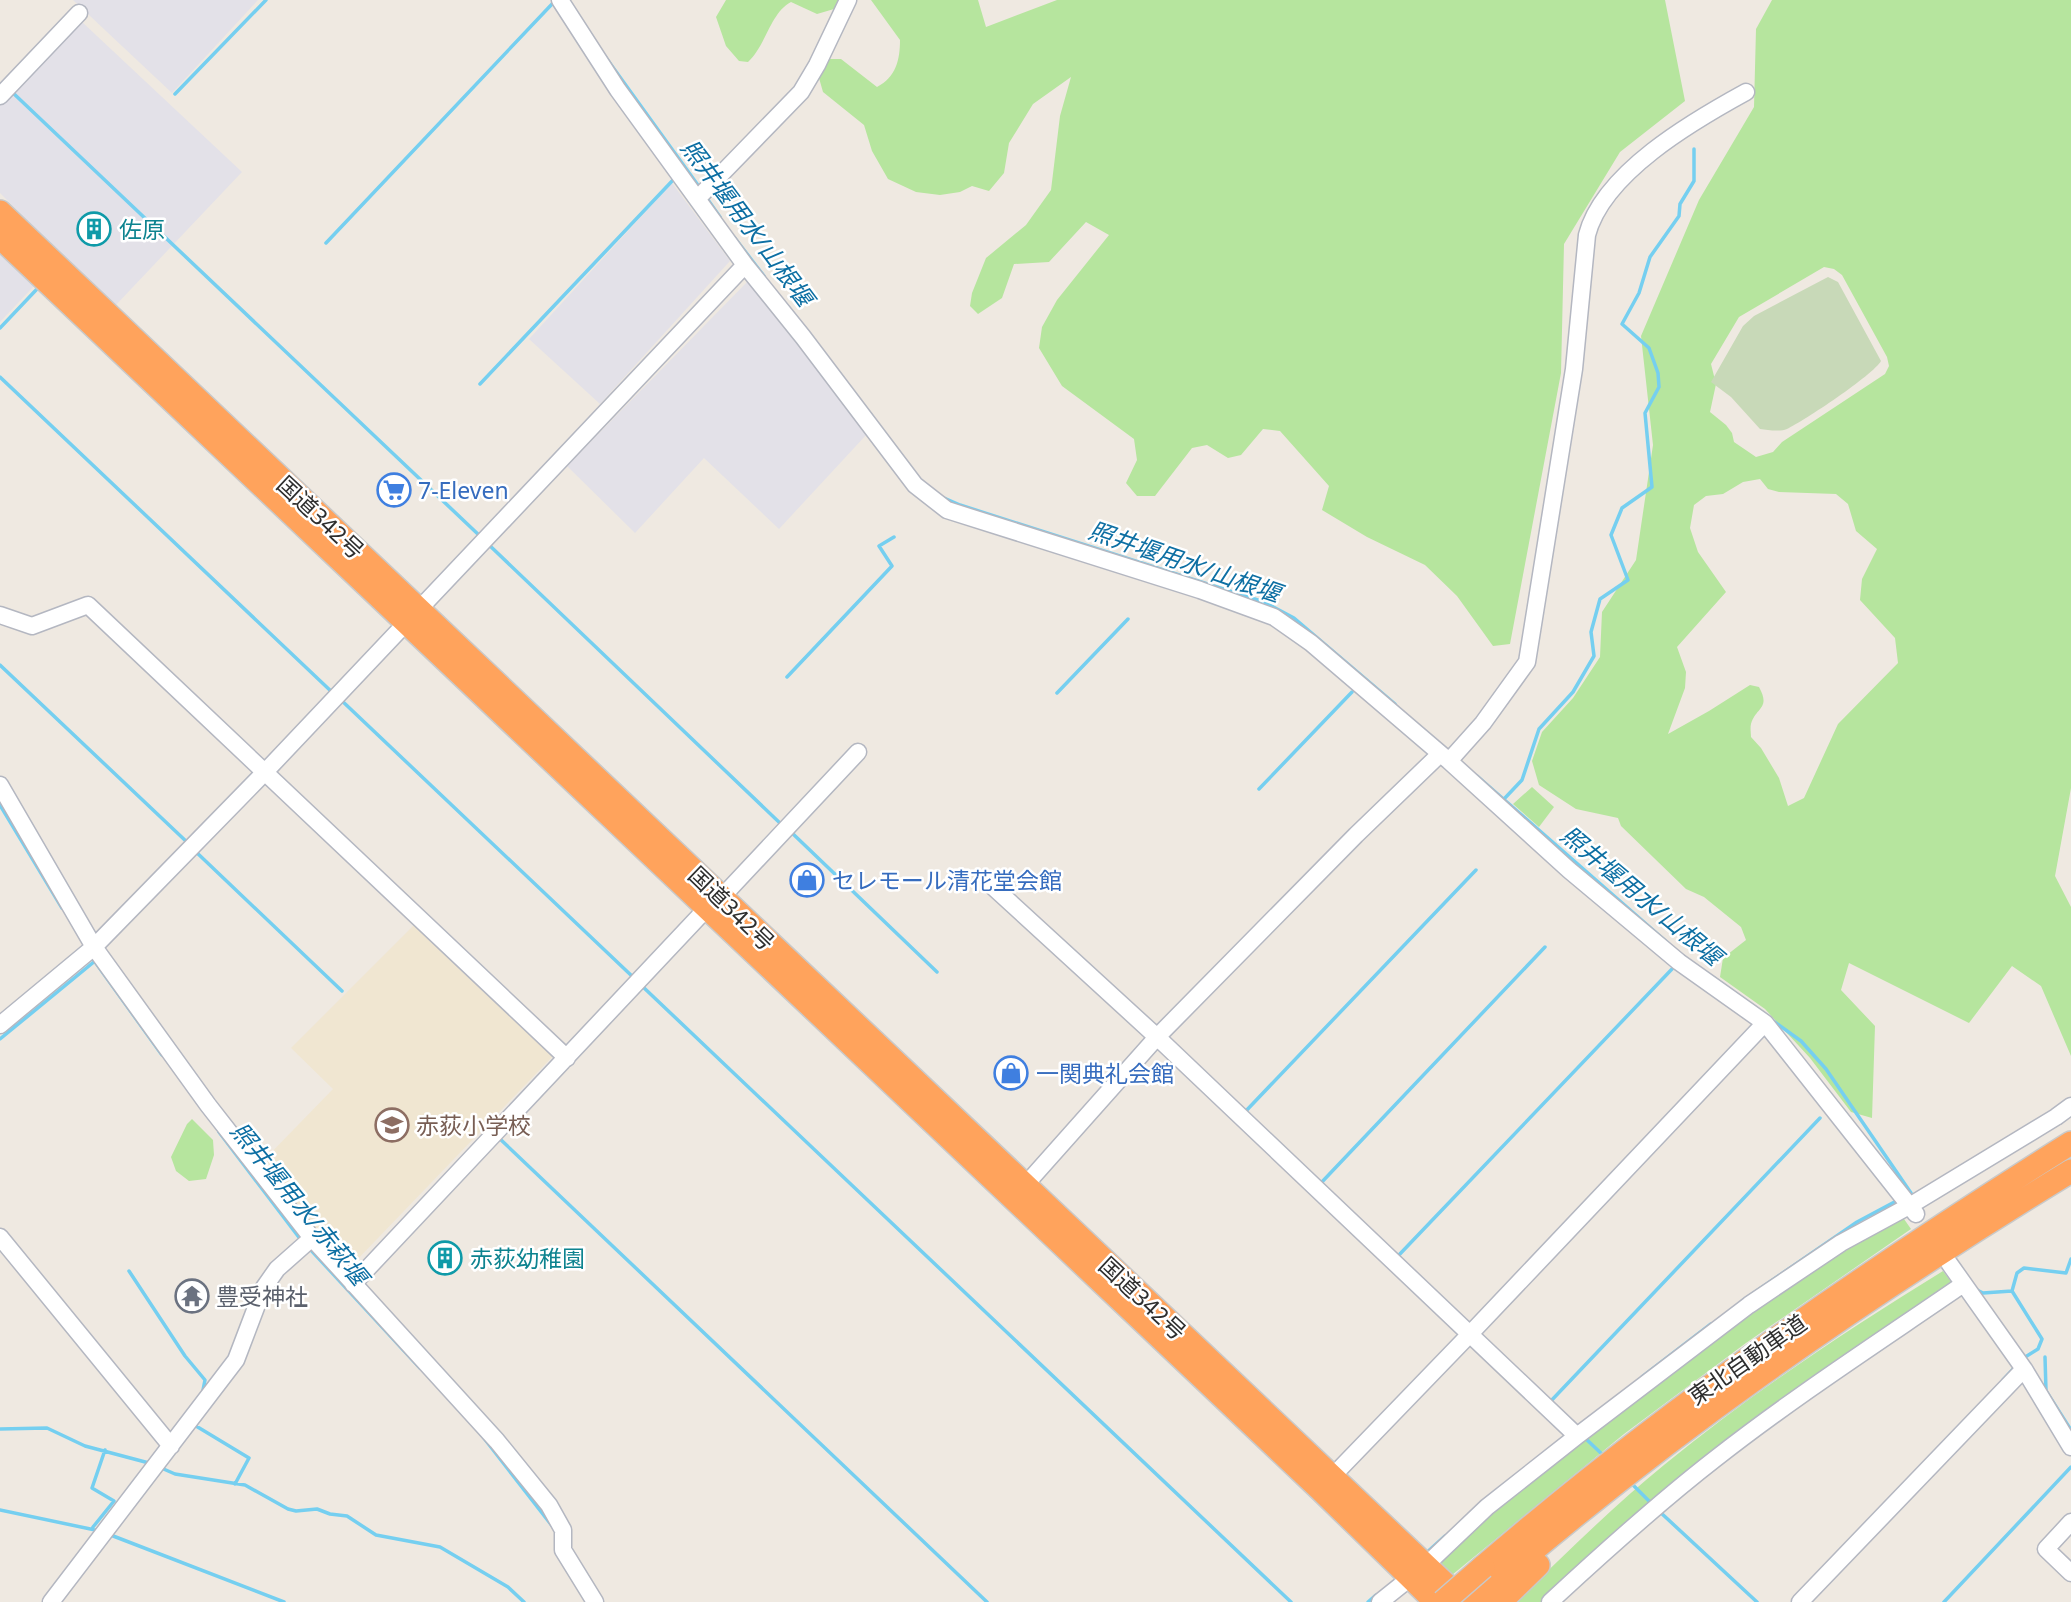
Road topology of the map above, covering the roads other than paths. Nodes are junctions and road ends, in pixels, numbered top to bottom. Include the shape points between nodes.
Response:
1 (560, 0) edge
2 (848, 0) edge
3 (79, 13) dead end
4 (1746, 92) dead end
5 (0, 96) edge
6 (698, 198) junction
7 (0, 212) edge
8 (0, 237) edge
9 (745, 265) junction
10 (0, 615) edge
11 (412, 616) junction
12 (858, 752) dead end
13 (1444, 757) junction
14 (265, 772) junction
15 (0, 785) edge
16 (990, 884) dead end
17 (714, 903) junction
18 (94, 947) junction
19 (1765, 1023) junction
20 (0, 1025) edge
21 (1157, 1037) junction
22 (567, 1058) junction
23 (2071, 1105) edge
24 (2071, 1143) edge
25 (2071, 1171) edge
26 (1018, 1193) junction
27 (1913, 1209) junction
28 (0, 1237) edge
29 (312, 1238) junction
30 (1949, 1263) dead end
31 (353, 1284) junction
32 (1962, 1285) junction
33 (1470, 1334) junction
34 (2024, 1369) junction
35 (1577, 1436) junction
36 (171, 1446) junction
37 (2071, 1447) edge
38 (1326, 1482) junction
39 (2071, 1522) edge
40 (1418, 1572) junction
41 (2071, 1573) edge
42 (1497, 1586) edge
43 (51, 1602) edge
44 (595, 1602) edge
45 (1380, 1602) edge
46 (1436, 1602) edge
47 (1443, 1602) edge
48 (1464, 1602) edge
49 (1473, 1602) edge
50 (1550, 1602) edge
51 (1800, 1602) edge

1 - 6 street via 618,90
2 - 6 street via 801,92
3 - 5 street
4 - 13 street via 1699,118 1643,160 1606,195 1591,220 1574,369 1527,662 1483,723
6 - 9 street
7 - 11 highway, 国道342号
8 - 11 highway, 国道342号
9 - 11 street
9 - 13 street via 915,485 937,504 1274,617
10 - 14 street via 33,626 88,604
11 - 14 street
11 - 17 highway, 国道342号
12 - 17 street
13 - 19 street via 1679,962
13 - 21 street
14 - 18 street
14 - 22 street
15 - 18 street
16 - 21 street
17 - 22 street
17 - 26 highway, 国道342号
18 - 20 street
18 - 29 street
19 - 27 street
19 - 33 street
21 - 26 street
21 - 33 street
22 - 31 street
23 - 27 street
24 - 42 highway, 東北自動車道 via 1764,1346 1633,1444 1529,1527
25 - 42 highway, 東北自動車道 via 1778,1362 1690,1427
26 - 38 highway, 国道342号
27 - 35 street via 1841,1243 1749,1305
28 - 36 street
29 - 31 street
29 - 36 street via 262,1289 236,1360
30 - 32 street
31 - 44 street via 497,1441 549,1505 563,1530 562,1550
32 - 34 street
32 - 50 street via 1716,1458
33 - 35 street
33 - 38 street
34 - 37 street
34 - 51 street
35 - 40 street via 1487,1507
36 - 43 street
38 - 40 highway, 国道342号
39 - 41 street via 2046,1549
40 - 45 street
40 - 46 highway, 国道342号
40 - 48 highway, 国道342号
42 - 47 highway, 東北自動車道, bridge
42 - 49 highway, 東北自動車道

